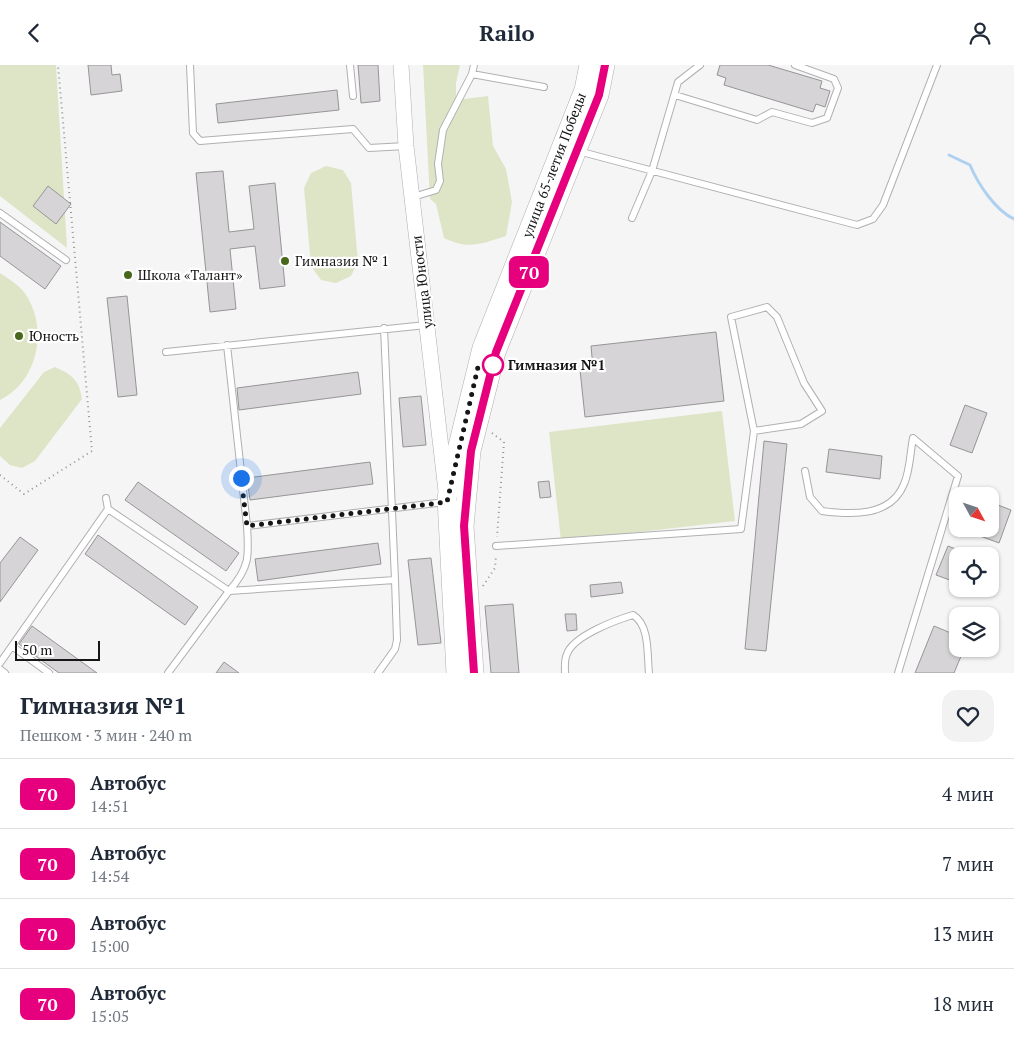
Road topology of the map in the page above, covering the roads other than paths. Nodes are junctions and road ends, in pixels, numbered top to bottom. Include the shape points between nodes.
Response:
1 (190, 65) edge
2 (350, 65) edge
3 (401, 65) edge
4 (474, 65) edge
5 (589, 65) edge
6 (606, 65) edge
7 (700, 65) edge
8 (795, 65) edge
9 (937, 65) edge
10 (472, 73) junction
11 (544, 87) dead end
12 (675, 95) junction
13 (353, 96) dead end
14 (406, 146) junction
15 (577, 151) junction
16 (652, 171) junction
17 (412, 197) junction
18 (0, 213) edge
19 (632, 218) dead end
20 (66, 260) dead end
21 (427, 325) junction
22 (384, 328) junction
23 (227, 345) junction
24 (166, 352) dead end
25 (754, 431) junction
26 (805, 471) dead end
27 (106, 498) dead end
28 (447, 500) junction
29 (393, 508) junction
30 (108, 509) junction
31 (247, 526) junction
32 (496, 546) dead end
33 (395, 579) junction
34 (229, 591) junction
35 (12, 646) junction
36 (0, 663) edge
37 (0, 669) edge
38 (5, 673) edge
39 (50, 673) edge
40 (168, 673) edge
41 (378, 673) edge
42 (456, 673) edge
43 (474, 673) edge
44 (565, 673) edge
45 (649, 673) edge
46 (898, 673) edge

1 - 14 lane via 193,133 200,141 353,129 369,148
2 - 13 lane
3 - 14 street, улица Юности
4 - 10 lane
5 - 28 main road, улица 65-летия Победы via 584,90 482,348
6 - 15 main road, улица 65-летия Победы via 599,95
7 - 12 lane via 678,81
8 - 12 lane via 834,79 838,88 827,117 812,123 772,112 757,120
9 - 16 lane via 883,205 873,219 857,225
10 - 11 lane
10 - 17 lane via 443,130 438,164 440,181 436,189
12 - 16 lane
14 - 17 street, улица Юности
15 - 16 lane
15 - 43 main road, улица 65-летия Победы via 496,352 471,451 464,526
16 - 19 lane
17 - 21 street, улица Юности
18 - 20 lane
21 - 22 lane
21 - 28 street, улица Юности
22 - 23 lane
22 - 29 lane
23 - 24 lane
23 - 31 lane
25 - 25 lane via 801,425 822,411 804,383 777,317 767,307 730,317
25 - 32 lane via 741,529
26 - 46 lane via 810,497 822,511 845,514 878,510 896,498 905,484 913,438 958,476
27 - 30 lane
28 - 29 lane
28 - 42 main road, улица 65-летия Победы
29 - 31 lane
29 - 33 lane
30 - 34 lane
30 - 35 lane
31 - 34 lane via 249,558 242,576
33 - 34 lane
33 - 41 lane via 397,640 395,649
34 - 40 lane
35 - 36 lane
35 - 39 lane
37 - 38 lane
44 - 45 lane via 566,654 572,645 612,621 632,615 643,626

